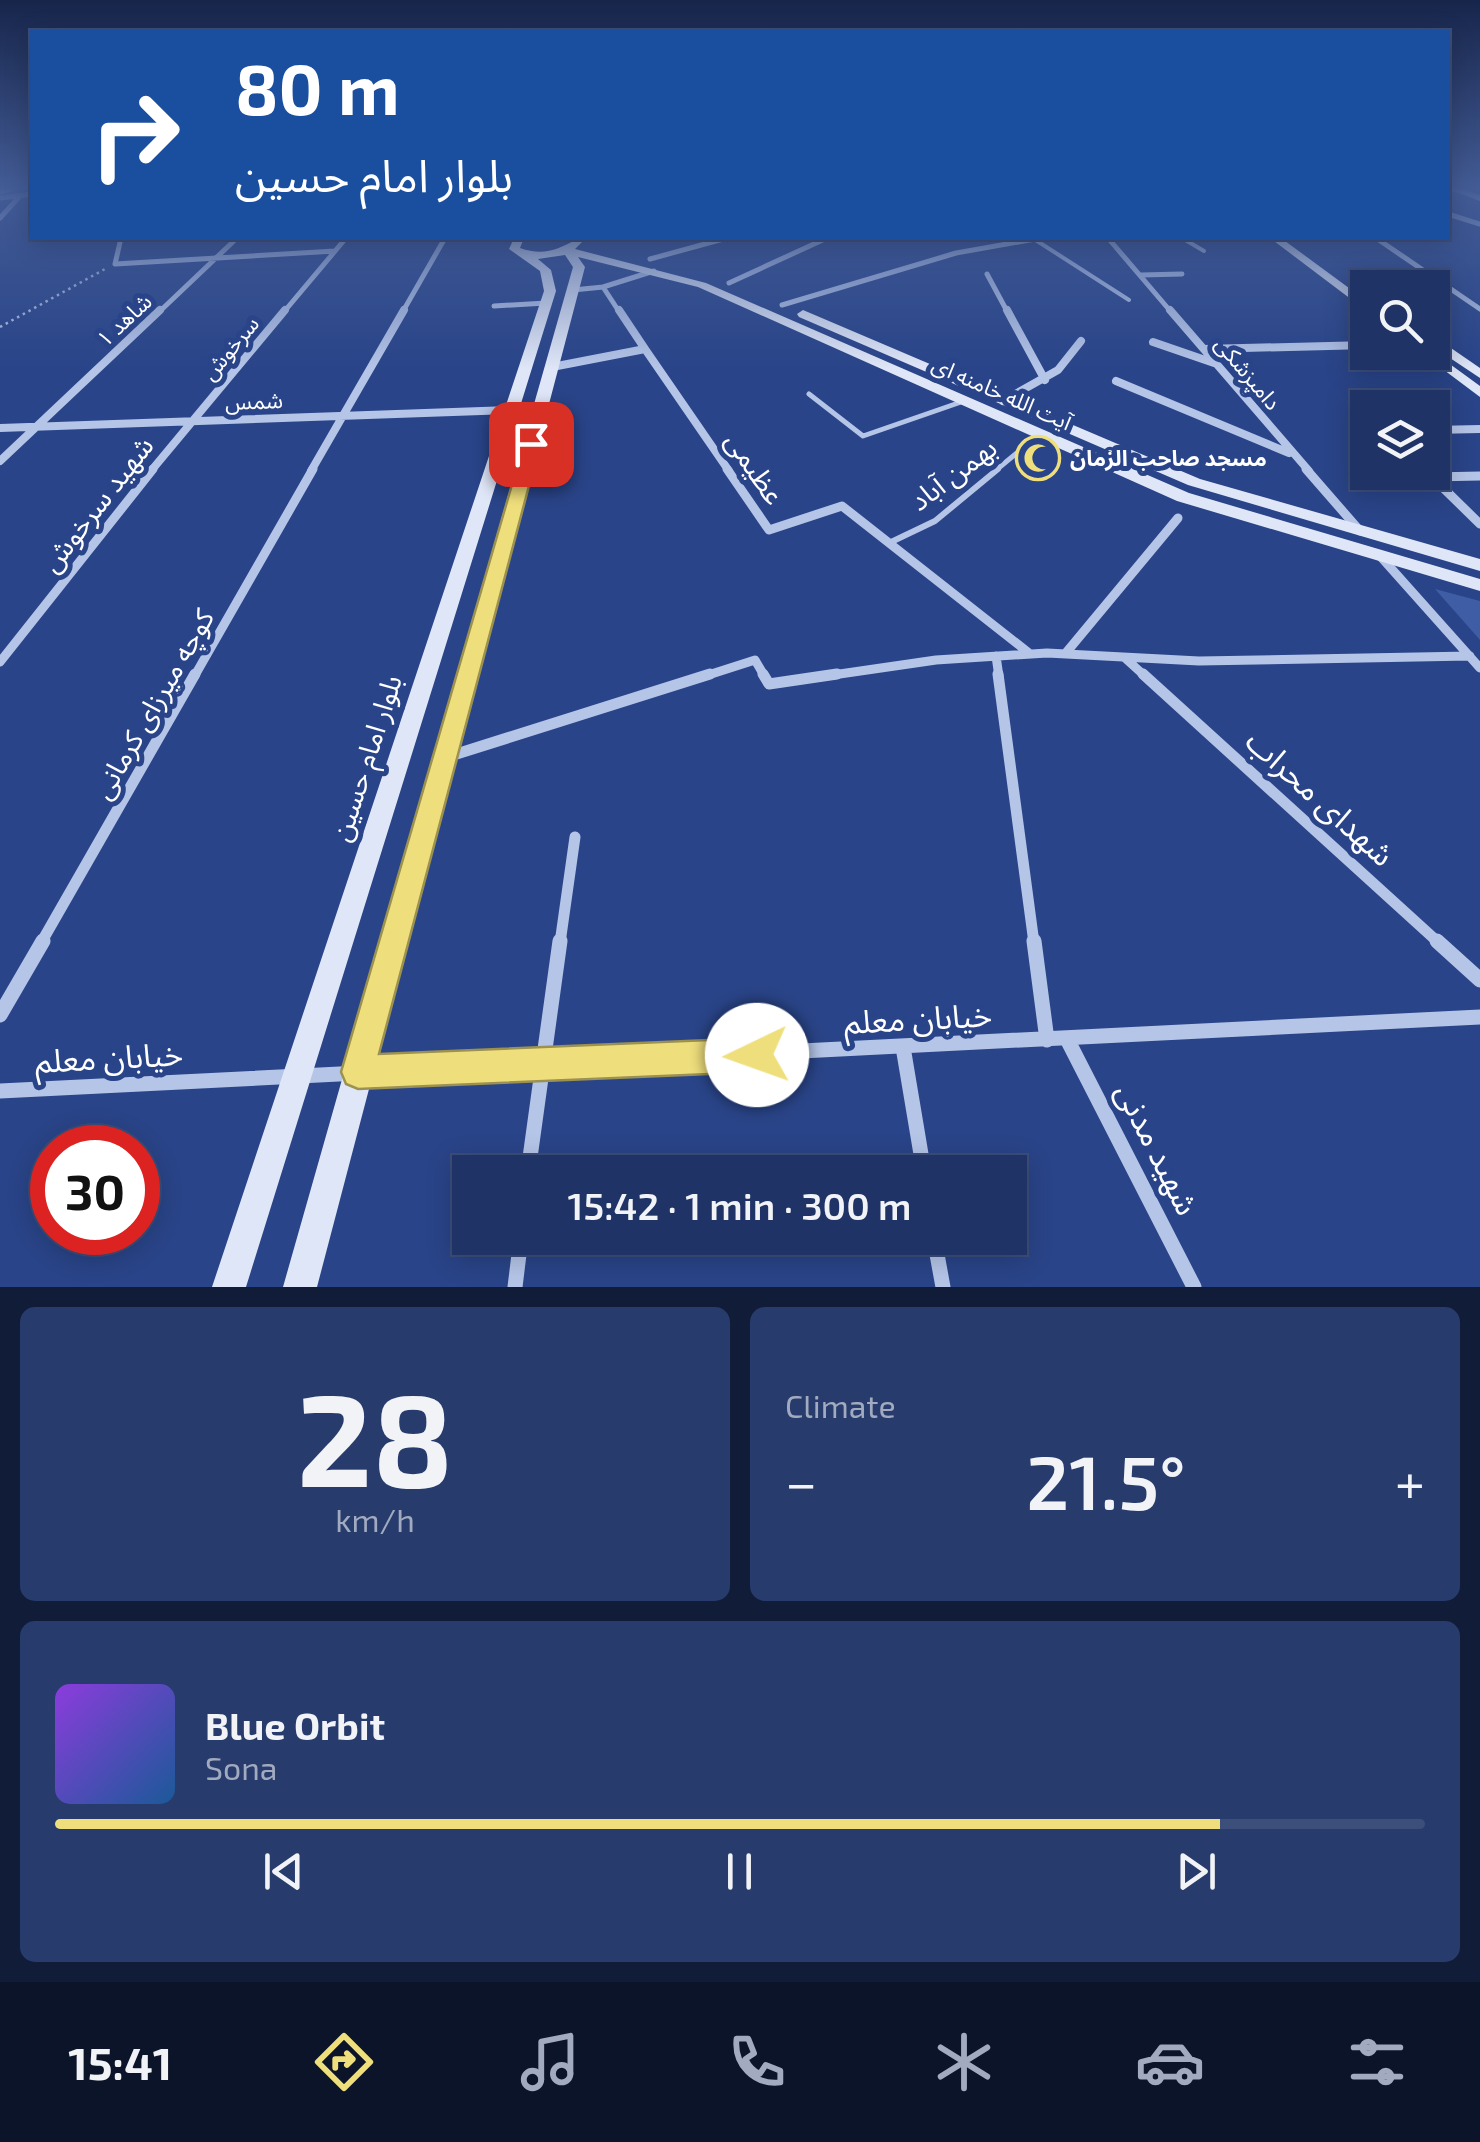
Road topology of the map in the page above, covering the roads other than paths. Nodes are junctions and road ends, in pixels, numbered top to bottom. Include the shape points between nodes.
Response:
1 (118, 249) edge
2 (225, 249) edge
3 (438, 249) edge
4 (526, 249) edge
5 (575, 249) edge
6 (596, 249) edge
7 (696, 249) edge
8 (803, 249) edge
9 (977, 249) edge
10 (1053, 249) edge
11 (1118, 249) edge
12 (1201, 249) edge
13 (1299, 249) edge
14 (1303, 249) edge
15 (1394, 249) edge
16 (335, 251) joint
17 (1204, 251) dead end
18 (214, 260) junction
19 (652, 264) junction
20 (988, 274) dead end
21 (1182, 274) dead end
22 (1140, 275) junction
23 (1350, 279) edge
24 (730, 283) junction
25 (604, 287) junction
26 (573, 290) junction
27 (1350, 293) edge
28 (1129, 300) dead end
29 (546, 304) junction
30 (782, 305) junction
31 (494, 306) dead end
32 (1480, 309) edge
33 (1081, 341) dead end
34 (1153, 342) dead end
35 (1350, 345) edge
36 (646, 349) junction
37 (1204, 349) junction
38 (1450, 352) edge
39 (1216, 364) junction
40 (552, 367) junction
41 (1450, 370) edge
42 (1480, 374) edge
43 (1045, 380) junction
44 (1116, 381) dead end
45 (1480, 393) edge
46 (808, 394) dead end
47 (1003, 400) junction
48 (964, 401) junction
49 (510, 410) junction
50 (344, 416) junction
51 (191, 421) junction
52 (36, 427) junction
53 (0, 428) edge
54 (1480, 429) edge
55 (1450, 430) edge
56 (1040, 434) junction
57 (1295, 455) junction
58 (0, 461) edge
59 (1480, 476) edge
60 (1178, 518) dead end
61 (1480, 524) edge
62 (1360, 532) junction
63 (889, 543) junction
64 (1381, 557) junction
65 (1480, 565) edge
66 (1480, 585) edge
67 (1030, 654) junction
68 (1065, 654) junction
69 (996, 656) junction
70 (1470, 656) junction
71 (1124, 657) junction
72 (0, 662) edge
73 (1480, 668) edge
74 (445, 758) junction
75 (575, 837) dead end
76 (1480, 980) edge
77 (0, 1015) edge
78 (1480, 1017) edge
79 (1066, 1039) junction
80 (1047, 1040) junction
81 (902, 1047) junction
82 (539, 1066) junction
83 (358, 1072) junction
84 (296, 1075) junction
85 (0, 1092) edge
86 (530, 1155) edge
87 (921, 1155) edge
88 (518, 1255) edge
89 (937, 1255) edge
90 (230, 1287) edge
91 (300, 1287) edge
92 (515, 1287) edge
93 (942, 1287) edge
94 (1194, 1287) edge

1 - 18 street via 115,264
2 - 18 street, شاهد ۱
3 - 50 street, کوچه میرزای کرمانی
4 - 29 street via 544,270
5 - 26 street via 579,267
6 - 19 street, آیت الله خامنه ای
7 - 19 street
8 - 24 street
9 - 30 street
10 - 28 lane
11 - 22 street, دامپزشکی
12 - 17 lane
13 - 27 street
14 - 23 street
15 - 32 street
16 - 18 street
16 - 51 street, سرخوش
18 - 52 street, شاهد ۱
19 - 24 street, آیت الله خامنه ای
19 - 25 street
19 - 48 street, آیت الله خامنه ای
20 - 43 street
21 - 22 street
22 - 37 street, دامپزشکی
24 - 30 street, آیت الله خامنه ای
25 - 26 street
25 - 36 street
26 - 40 street
29 - 31 street
29 - 49 street, بلوار امام حسین
30 - 47 street, آیت الله خامنه ای
33 - 43 street
34 - 39 street
35 - 37 street
36 - 40 street
36 - 63 street, عظیمی via 769,530 842,506
37 - 39 street, دامپزشکی
38 - 42 street
39 - 57 street, دامپزشکی
40 - 74 street
41 - 45 street
43 - 47 street
44 - 57 street
46 - 48 lane via 863,436
47 - 62 street, آیت الله خامنه ای via 1194,482
48 - 56 street, آیت الله خامنه ای
49 - 50 street, شمس
49 - 84 street, بلوار امام حسین
50 - 51 street, شمس
50 - 77 street, کوچه میرزای کرمانی
51 - 52 street, شمس
51 - 72 street, شهید سرخوش
52 - 53 street, شمس
52 - 58 street, شاهد ۱
54 - 55 street
56 - 63 lane, بهمن آباد via 935,521
56 - 64 street, آیت الله خامنه ای via 1183,498
57 - 62 street, دامپزشکی
59 - 61 street via 1432,476
60 - 68 street
62 - 65 street, آیت الله خامنه ای
63 - 67 street, عظیمی
64 - 66 street, آیت الله خامنه ای
64 - 70 street
67 - 68 street
67 - 69 street
68 - 71 street
69 - 74 street via 769,684 755,660
69 - 80 street
70 - 71 street
70 - 73 street
71 - 76 street, شهدای محراب
74 - 83 street
75 - 82 street
78 - 79 street, خیابان معلم
79 - 80 street, خیابان معلم
79 - 94 street, شهید مدنی
80 - 81 street, خیابان معلم
81 - 82 street, خیابان معلم
81 - 87 street
82 - 83 street, خیابان معلم
82 - 86 street
83 - 84 street, خیابان معلم
83 - 91 street
84 - 85 street, خیابان معلم
84 - 90 street, بلوار امام حسین
88 - 92 street
89 - 93 street

